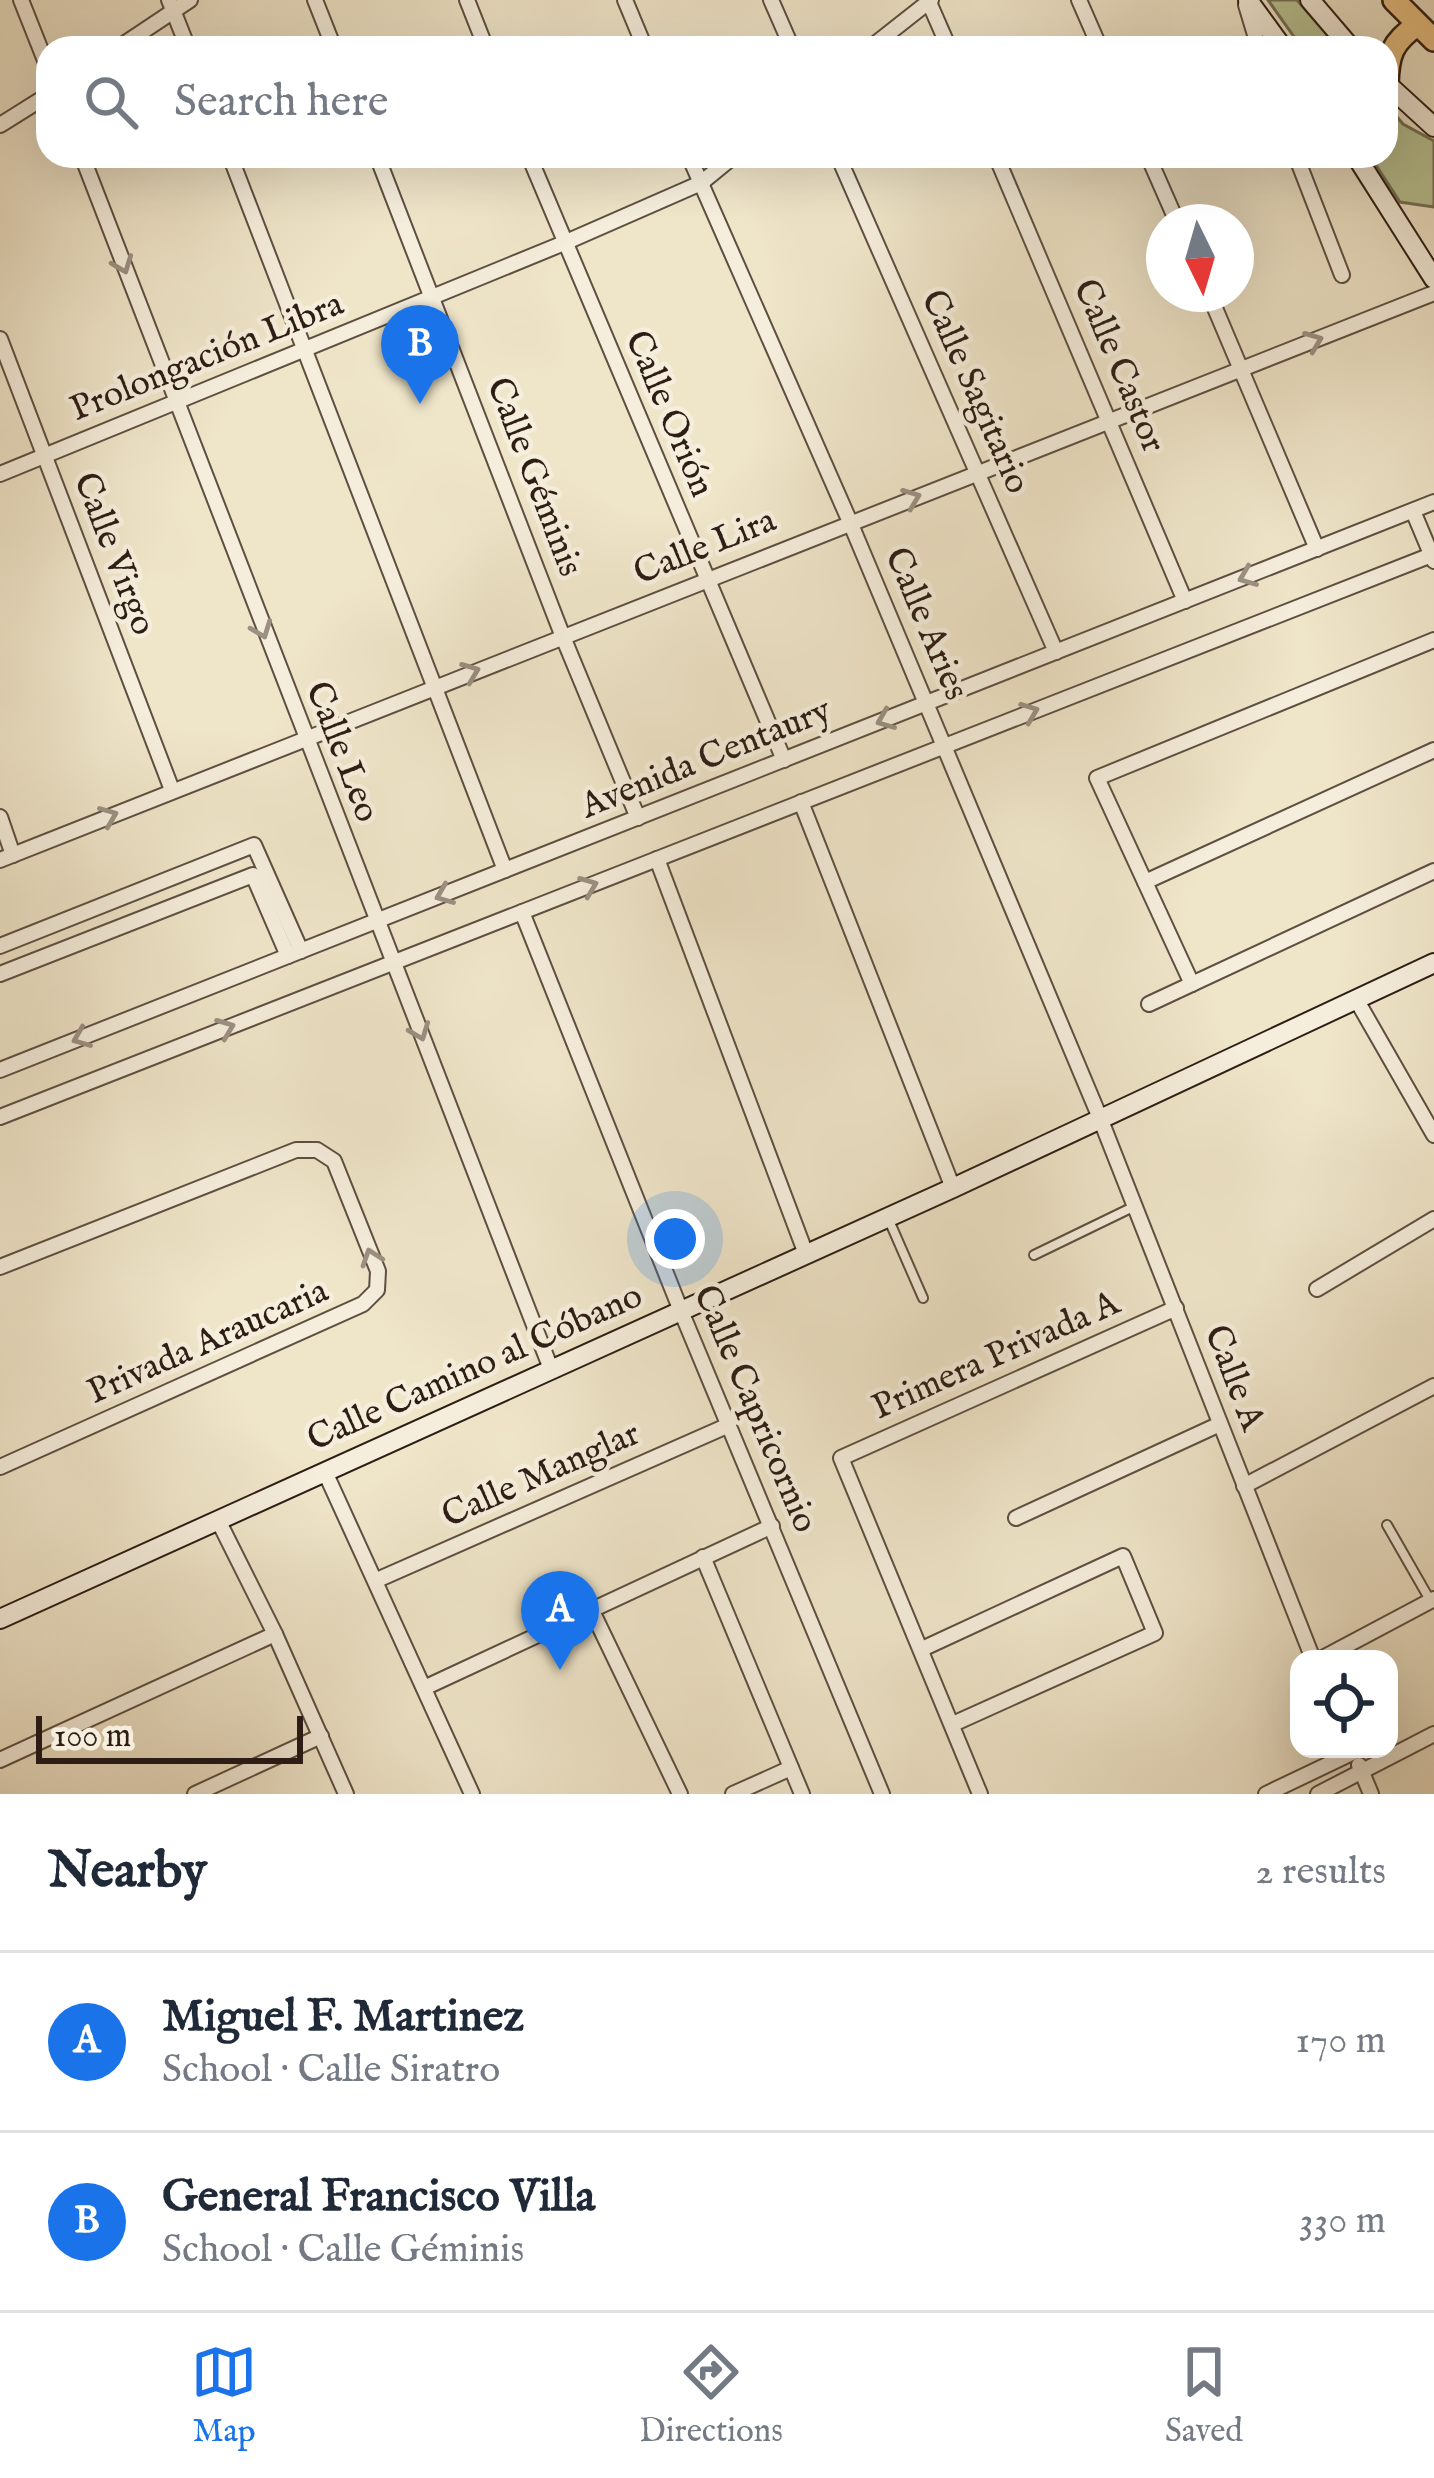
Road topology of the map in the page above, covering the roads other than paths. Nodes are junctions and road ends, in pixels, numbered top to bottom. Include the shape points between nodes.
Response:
1 (21, 0) edge
2 (190, 0) edge
3 (316, 0) edge
4 (467, 0) edge
5 (625, 0) edge
6 (771, 0) edge
7 (929, 0) edge
8 (1079, 0) edge
9 (1246, 0) edge
10 (1310, 0) edge
11 (1394, 0) edge
12 (171, 5) edge
13 (1425, 32) edge
14 (133, 36) edge
15 (183, 36) edge
16 (330, 36) edge
17 (481, 36) edge
18 (640, 36) edge
19 (786, 36) edge
20 (885, 36) edge
21 (944, 36) edge
22 (1095, 36) edge
23 (1256, 36) edge
24 (1274, 36) edge
25 (1341, 36) edge
26 (36, 38) edge
27 (1398, 95) edge
28 (36, 102) edge
29 (0, 125) edge
30 (1434, 127) edge
31 (86, 168) edge
32 (235, 168) edge
33 (382, 168) edge
34 (535, 168) edge
35 (694, 168) edge
36 (719, 168) edge
37 (843, 168) edge
38 (1001, 168) edge
39 (1153, 168) edge
40 (1301, 168) edge
41 (1365, 168) edge
42 (701, 183) junction
43 (1169, 204) edge
44 (1434, 232) edge
45 (1413, 242) junction
46 (564, 243) junction
47 (1342, 275) dead end
48 (1434, 279) edge
49 (1434, 293) edge
50 (433, 297) junction
51 (1217, 312) edge
52 (0, 339) edge
53 (305, 349) junction
54 (1241, 368) junction
55 (175, 404) junction
56 (1111, 421) junction
57 (45, 456) junction
58 (979, 473) junction
59 (0, 474) edge
60 (1424, 506) edge
61 (850, 522) junction
62 (1434, 522) edge
63 (1317, 549) junction
64 (1433, 556) edge
65 (707, 578) junction
66 (1186, 601) junction
67 (563, 637) junction
68 (1434, 640) edge
69 (1055, 652) junction
70 (434, 686) junction
71 (926, 704) junction
72 (304, 739) junction
73 (945, 746) junction
74 (1434, 750) edge
75 (784, 760) junction
76 (172, 790) junction
77 (801, 802) junction
78 (0, 817) edge
79 (638, 818) junction
80 (6, 857) edge
81 (657, 859) junction
82 (506, 870) junction
83 (1434, 872) edge
84 (1145, 882) junction
85 (522, 912) junction
86 (376, 921) junction
87 (0, 946) edge
88 (294, 954) junction
89 (393, 963) junction
90 (1434, 963) edge
91 (0, 974) edge
92 (1192, 984) junction
93 (1355, 999) junction
94 (1149, 1004) dead end
95 (0, 1070) edge
96 (0, 1117) edge
97 (1100, 1118) junction
98 (1434, 1135) edge
99 (953, 1188) junction
100 (1135, 1206) junction
101 (888, 1218) junction
102 (1434, 1219) edge
103 (806, 1254) junction
104 (1034, 1255) dead end
105 (0, 1267) edge
106 (1318, 1289) dead end
107 (923, 1298) dead end
108 (1176, 1308) junction
109 (681, 1311) junction
110 (551, 1369) junction
111 (1434, 1386) edge
112 (1220, 1424) junction
113 (729, 1425) junction
114 (0, 1467) edge
115 (325, 1472) junction
116 (1244, 1486) junction
117 (1016, 1518) dead end
118 (219, 1522) junction
119 (1387, 1525) dead end
120 (772, 1526) junction
121 (703, 1557) junction
122 (377, 1580) junction
123 (1432, 1600) edge
124 (592, 1611) junction
125 (0, 1619) edge
126 (275, 1634) junction
127 (922, 1649) junction
128 (1313, 1650) edge
129 (1335, 1650) edge
130 (424, 1688) junction
131 (953, 1724) junction
132 (1434, 1734) edge
133 (321, 1736) junction
134 (1337, 1758) edge
135 (1356, 1758) edge
136 (0, 1760) edge
137 (791, 1768) junction
138 (1362, 1772) junction
139 (195, 1794) edge
140 (346, 1794) edge
141 (472, 1794) edge
142 (680, 1794) edge
143 (733, 1794) edge
144 (802, 1794) edge
145 (882, 1794) edge
146 (980, 1794) edge
147 (1266, 1794) edge
148 (1318, 1794) edge
149 (1371, 1794) edge

1 - 26 street
2 - 12 street
3 - 16 street
4 - 17 street
5 - 18 street
6 - 19 street
7 - 20 street
7 - 21 street
8 - 22 street
9 - 23 street
9 - 24 street
10 - 25 street
11 - 13 main road
12 - 14 street
12 - 15 street
27 - 30 street
28 - 29 street
31 -> 55 street, Calle Leo
32 - 53 street
33 - 50 street, Calle Géminis
34 - 46 street, Calle Orión
35 - 42 street, Calle Aries
36 - 42 street, Prolongación Libra
37 - 58 street, Calle Sagitario
38 - 56 street, Calle Castor
39 - 43 street
40 - 47 street
41 - 45 street
42 - 46 street, Prolongación Libra
42 - 61 street, Calle Aries
44 - 45 street
45 - 48 street
46 - 50 street, Prolongación Libra
46 - 65 street, Calle Orión
54 -> 49 street, Calle Lira
50 - 53 street, Prolongación Libra
50 - 67 street, Calle Géminis
51 - 54 street
52 - 57 street, Calle Virgo
53 - 55 street, Prolongación Libra
53 - 70 street
54 - 56 street, Calle Lira
54 - 63 street
55 - 57 street, Prolongación Libra
55 -> 72 street, Calle Leo
56 - 58 street, Calle Lira
56 - 66 street, Calle Castor
57 - 59 street, Prolongación Libra
57 - 76 street, Calle Virgo
61 -> 58 street, Calle Lira
58 - 69 street, Calle Sagitario
60 - 62 street
60 - 63 street, Avenida Centaury
60 - 64 street
61 - 65 street, Calle Lira
61 - 71 street, Calle Aries
63 -> 66 street, Avenida Centaury
73 -> 64 street, Avenida Centaury
65 - 67 street, Calle Lira
65 - 75 street, Calle Orión
66 - 69 street, Avenida Centaury
70 -> 67 street, Calle Lira
67 - 79 street, Calle Géminis
68 - 84 street via 1097,778
69 - 71 street, Avenida Centaury
70 - 72 street, Calle Lira
70 - 82 street
71 - 73 street, Calle Aries
71 -> 75 street, Avenida Centaury
72 - 76 street, Calle Lira
72 - 86 street, Calle Leo
73 - 77 street, Avenida Centaury
73 - 97 street, Calle Aries
74 - 84 street
75 - 79 street, Avenida Centaury
80 -> 76 street, Calle Lira
77 - 81 street, Avenida Centaury
77 - 99 street
78 - 80 street
79 - 82 street, Avenida Centaury
85 -> 81 street, Avenida Centaury
81 - 103 street
82 -> 86 street, Avenida Centaury
83 - 92 street
84 - 92 street
85 - 89 street, Avenida Centaury
85 - 109 street, Calle Capricornio
86 - 88 street, Avenida Centaury
86 - 89 street, Calle Leo
87 - 88 street via 254,845
88 - 91 street via 253,875
88 -> 95 street, Avenida Centaury
96 -> 89 street, Avenida Centaury
89 -> 110 street, Calle Leo
90 - 93 street, Calle Camino al Cóbano
92 - 94 street
93 - 97 street, Calle Camino al Cóbano
93 - 98 street
97 - 99 street, Calle Camino al Cóbano
97 - 100 street, Calle A
99 - 101 street, Calle Camino al Cóbano
100 - 104 lane
100 - 108 street, Calle A
101 - 103 street, Calle Camino al Cóbano
101 - 107 lane
102 - 106 street
103 - 109 street, Calle Camino al Cóbano
114 -> 105 street, Privada Araucaria via 363,1304 377,1290 378,1271 334,1161 317,1150 296,1150
108 - 112 street, Calle A
108 - 127 street, Primera Privada A via 842,1458
109 - 110 street, Calle Camino al Cóbano
109 - 113 street, Calle Capricornio
110 - 115 street, Calle Camino al Cóbano
111 - 116 street
112 - 116 street, Calle A
112 - 117 street
113 - 120 street, Calle Capricornio
113 - 122 street, Calle Manglar
115 - 118 street, Calle Camino al Cóbano
115 - 122 street
116 - 128 street, Calle A
118 - 125 street, Calle Camino al Cóbano
118 - 126 street
119 - 123 lane
120 - 121 street
120 - 145 street, Calle Capricornio
121 - 124 street
121 - 137 street
122 - 130 street
123 - 129 street
124 - 130 street
124 - 142 street
126 - 133 street
126 - 136 street
127 - 131 street
127 - 131 street via 1124,1556 1155,1633
130 - 141 street
131 - 146 street
132 - 138 street
133 - 139 street
133 - 140 street
134 - 147 street
135 - 138 street
137 - 143 street
137 - 144 street
138 - 148 street
138 - 149 street

